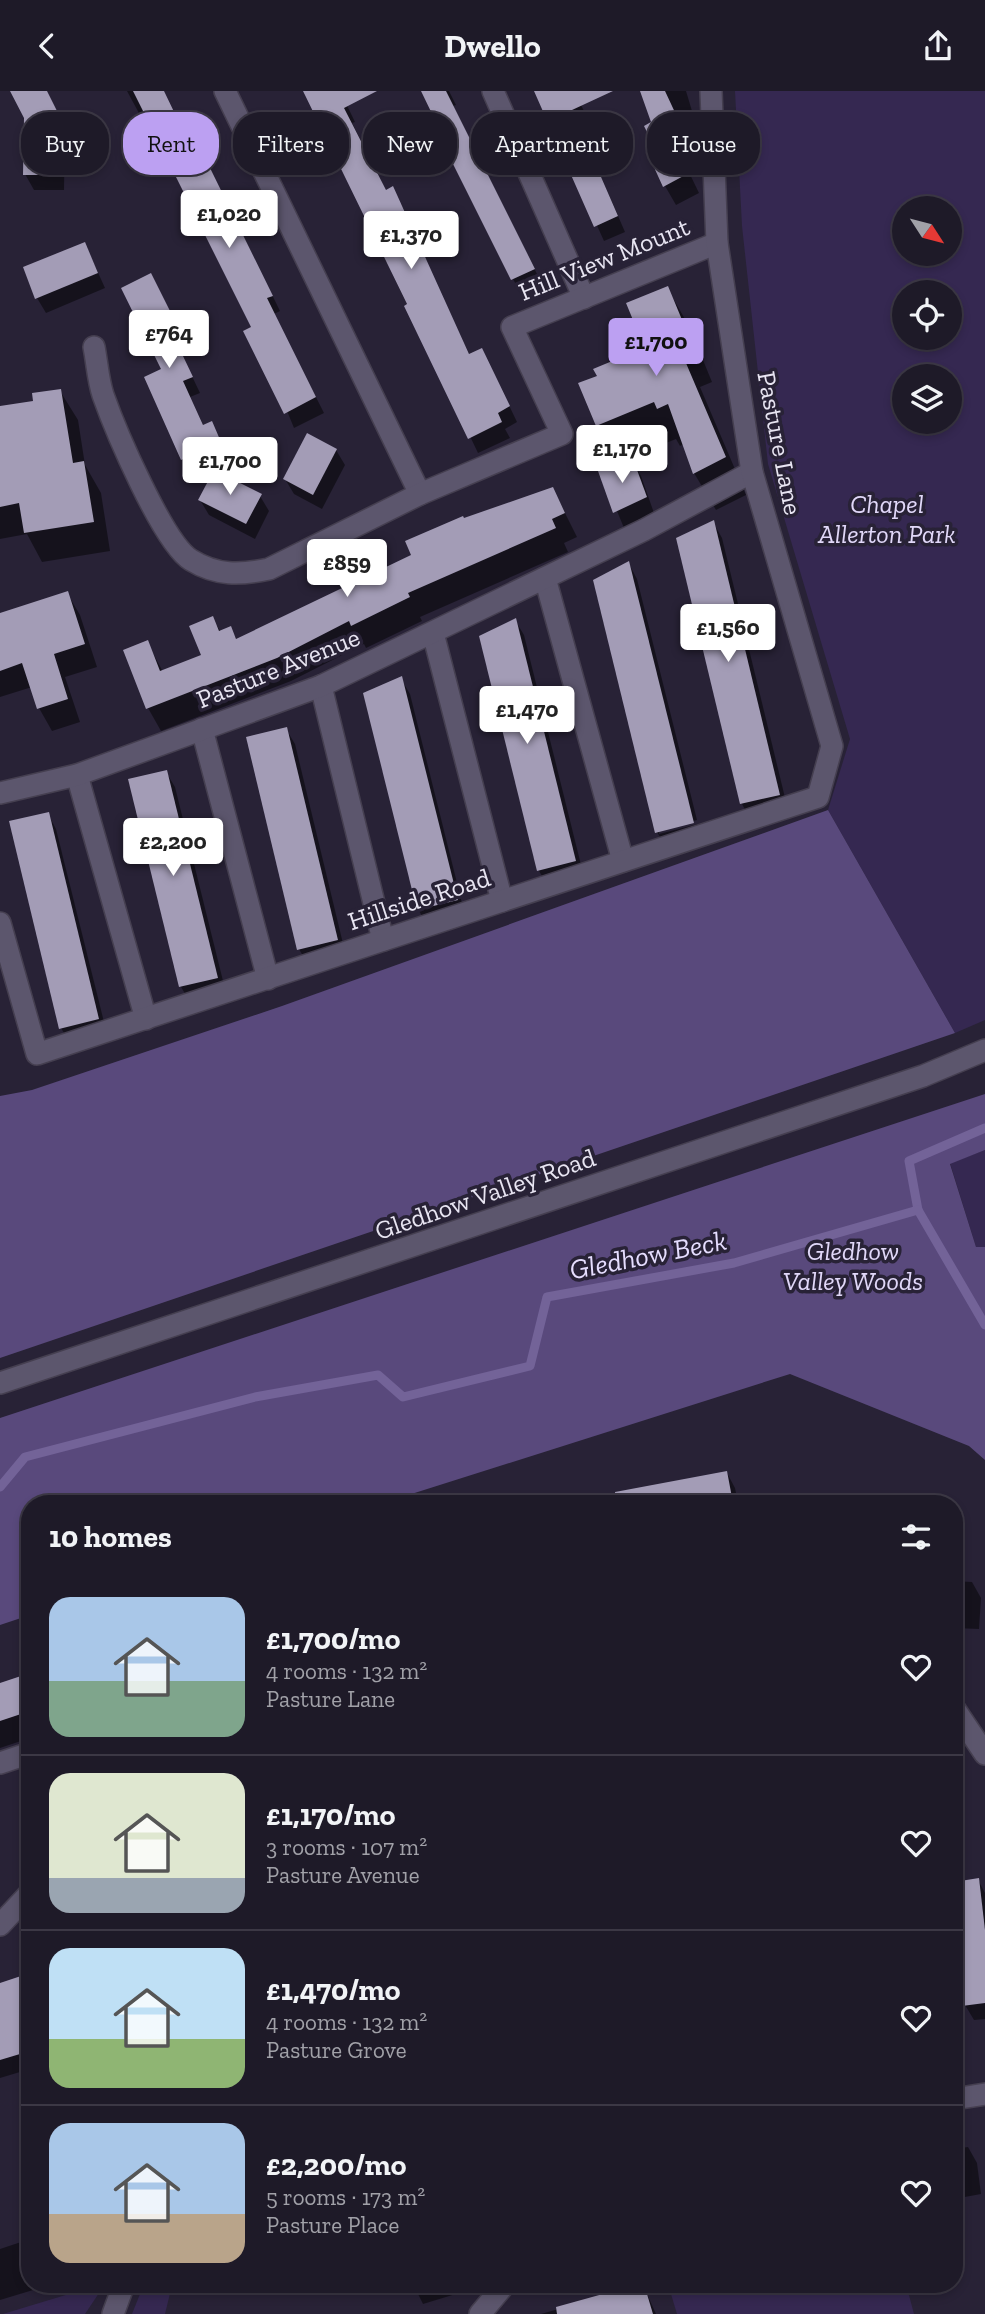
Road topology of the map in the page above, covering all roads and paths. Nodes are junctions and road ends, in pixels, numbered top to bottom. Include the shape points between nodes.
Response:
1 (225, 91) edge
2 (492, 91) edge
3 (710, 91) edge
4 (717, 243) junction
5 (584, 298) junction
6 (94, 347) dead end
7 (752, 472) junction
8 (420, 494) junction
9 (545, 578) junction
10 (433, 633) junction
11 (321, 686) junction
12 (202, 729) junction
13 (77, 775) junction
14 (0, 793) edge
15 (818, 797) joint
16 (623, 861) junction
17 (502, 901) junction
18 (0, 923) edge
19 (383, 940) junction
20 (268, 979) junction
21 (146, 1019) junction
22 (985, 1050) edge
23 (0, 1383) edge
24 (963, 1721) edge
25 (985, 1754) edge
26 (21, 1756) edge
27 (0, 1763) edge
28 (21, 1903) edge
29 (0, 1925) edge
30 (985, 2094) edge
31 (963, 2098) edge
32 (121, 2293) edge
33 (498, 2293) edge
34 (113, 2314) edge
35 (480, 2314) edge

1 - 8 street
2 - 5 street
3 - 4 street, Pasture Lane
4 - 5 street, Hill View Mount
4 - 7 street, Pasture Lane
5 - 8 street, Hill View Mount via 512,327 562,433
6 - 8 street via 103,394 169,538 188,558 213,571 241,575 268,569
7 - 9 street, Pasture Avenue
7 - 15 street, Pasture Lane via 832,746
9 - 10 street, Pasture Avenue
9 - 16 street
10 - 11 street, Pasture Avenue
10 - 17 street
11 - 12 street, Pasture Avenue
11 - 19 street
12 - 13 street, Pasture Avenue
12 - 20 street
13 - 14 street, Pasture Avenue
13 - 21 street
15 - 16 street, Hillside Road
16 - 17 street, Hillside Road
17 - 19 street, Hillside Road
18 - 21 street, Hillside Road via 37,1054
19 - 20 street, Hillside Road
20 - 21 street, Hillside Road
22 - 23 street, Gledhow Valley Road via 884,1090
24 - 25 street
26 - 27 street
28 - 29 street
30 - 31 street
32 - 34 street
33 - 35 street

